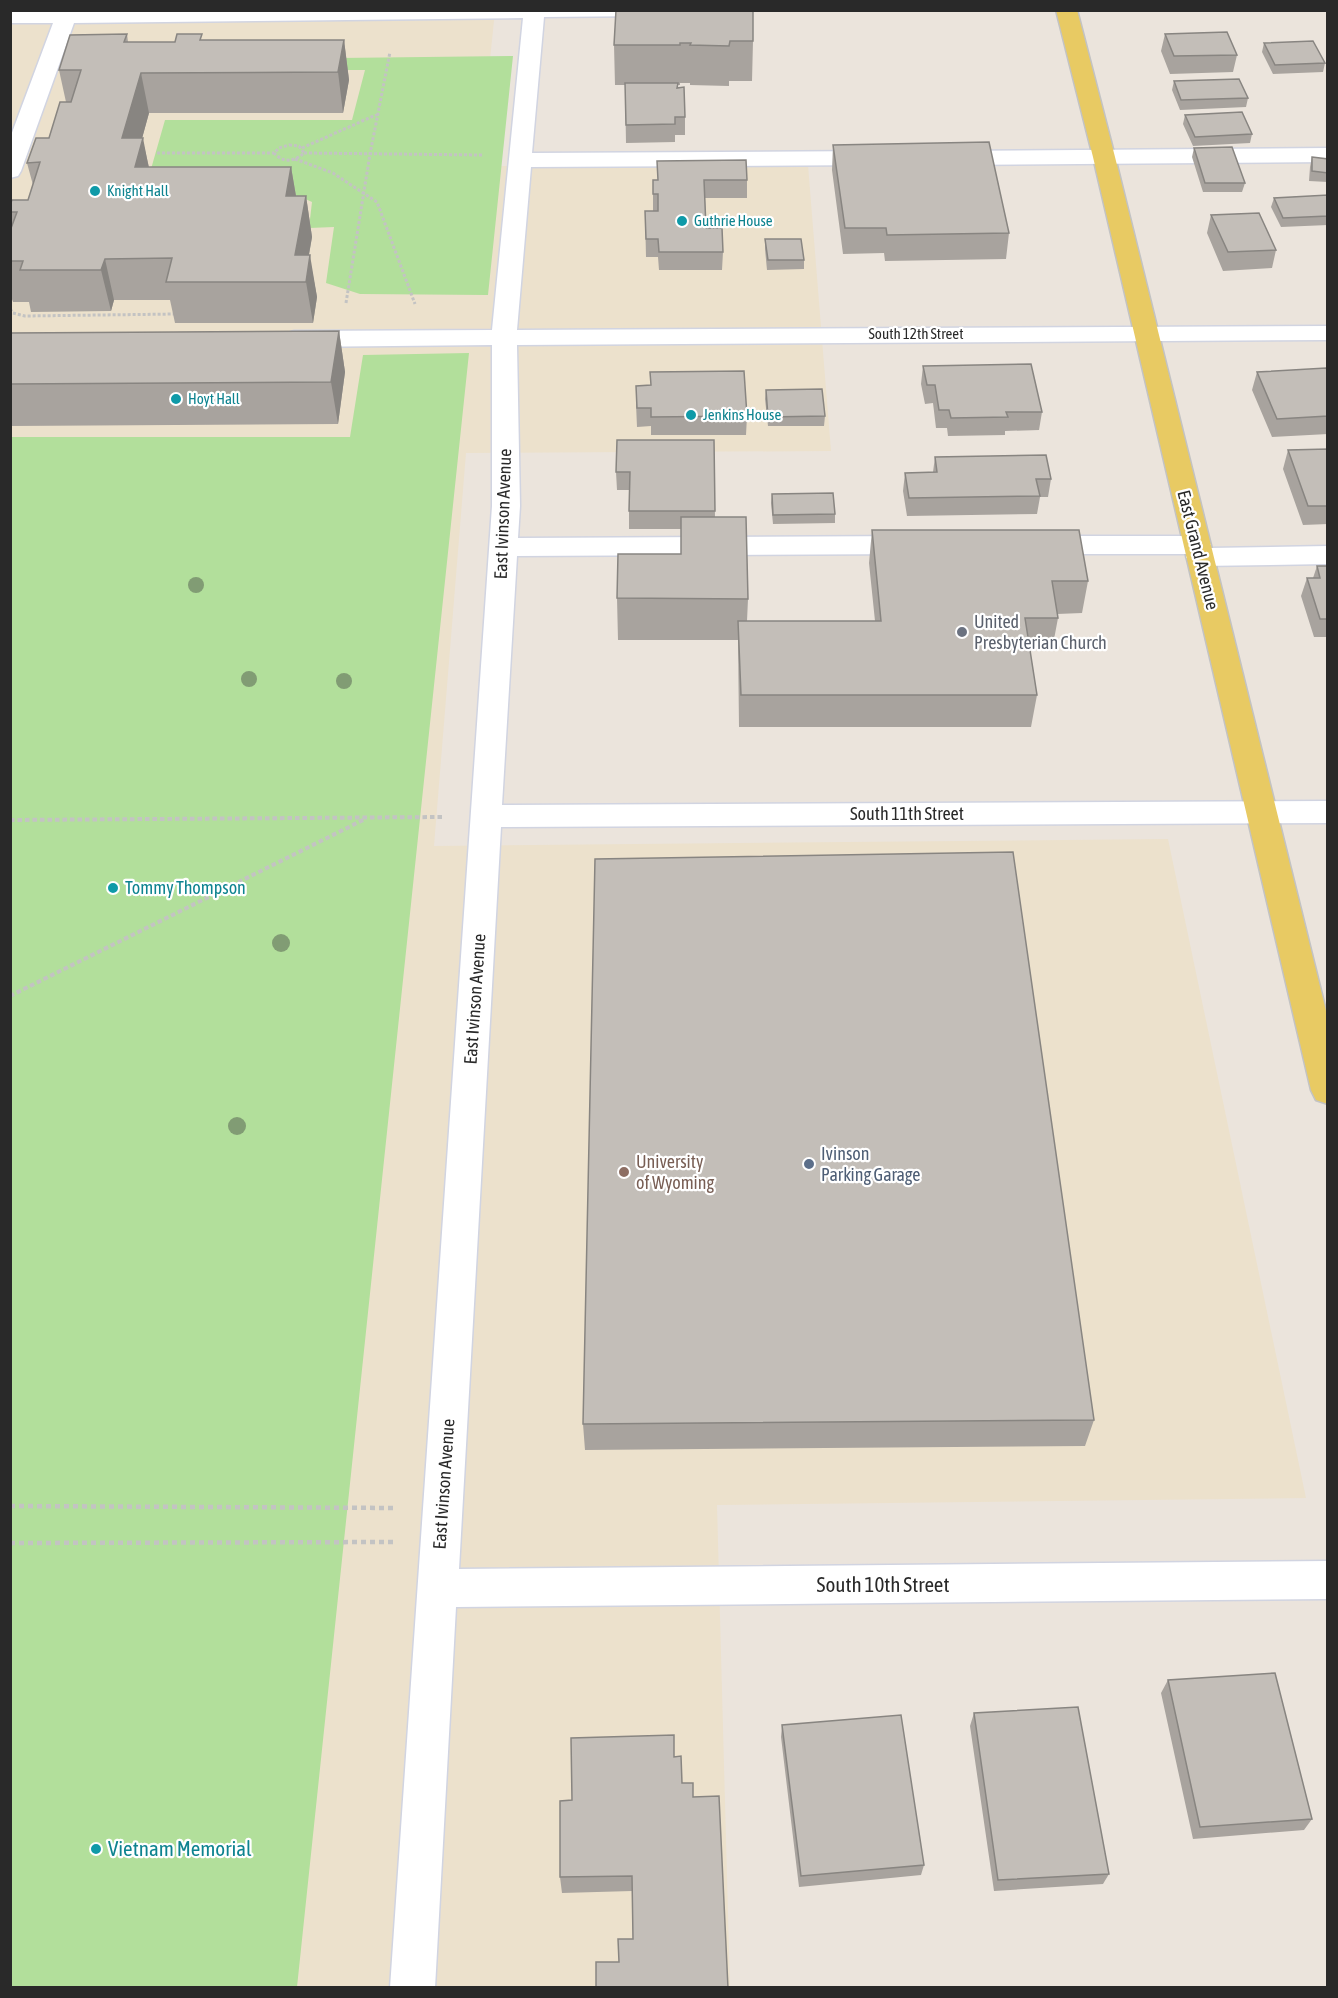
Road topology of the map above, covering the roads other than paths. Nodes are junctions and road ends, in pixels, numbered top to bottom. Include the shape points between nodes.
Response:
1 (651, 10) edge
2 (1066, 10) edge
3 (534, 11) edge
4 (66, 16) junction
5 (10, 17) edge
6 (1328, 155) edge
7 (522, 157) junction
8 (1104, 157) junction
9 (897, 158) edge
10 (932, 158) edge
11 (10, 171) edge
12 (1328, 333) edge
13 (1146, 334) junction
14 (504, 336) junction
15 (270, 338) edge
16 (939, 545) edge
17 (1010, 545) edge
18 (504, 547) junction
19 (1198, 551) junction
20 (1328, 555) edge
21 (1328, 812) edge
22 (1261, 813) junction
23 (486, 816) junction
24 (1328, 1090) edge
25 (1328, 1580) edge
26 (438, 1588) junction
27 (412, 1988) edge

1 - 3 street
2 - 8 main road, East Grand Avenue
3 - 4 street
3 - 7 street, East Ivinson Avenue
4 - 5 street
4 - 11 street
6 - 8 street
7 - 9 street
7 - 14 street, East Ivinson Avenue
8 - 10 street
8 - 13 main road, East Grand Avenue
12 - 13 street, South 12th Street
13 - 14 street, South 12th Street
13 - 19 main road, East Grand Avenue
14 - 15 street, South 12th Street
14 - 18 street, East Ivinson Avenue
16 - 18 street
17 - 19 street
18 - 23 street, East Ivinson Avenue
19 - 20 street
19 - 22 main road, East Grand Avenue
21 - 22 street, South 11th Street
22 - 23 street, South 11th Street
22 - 24 main road, East Grand Avenue
23 - 26 street, East Ivinson Avenue
25 - 26 street, South 10th Street
26 - 27 street, East Ivinson Avenue

